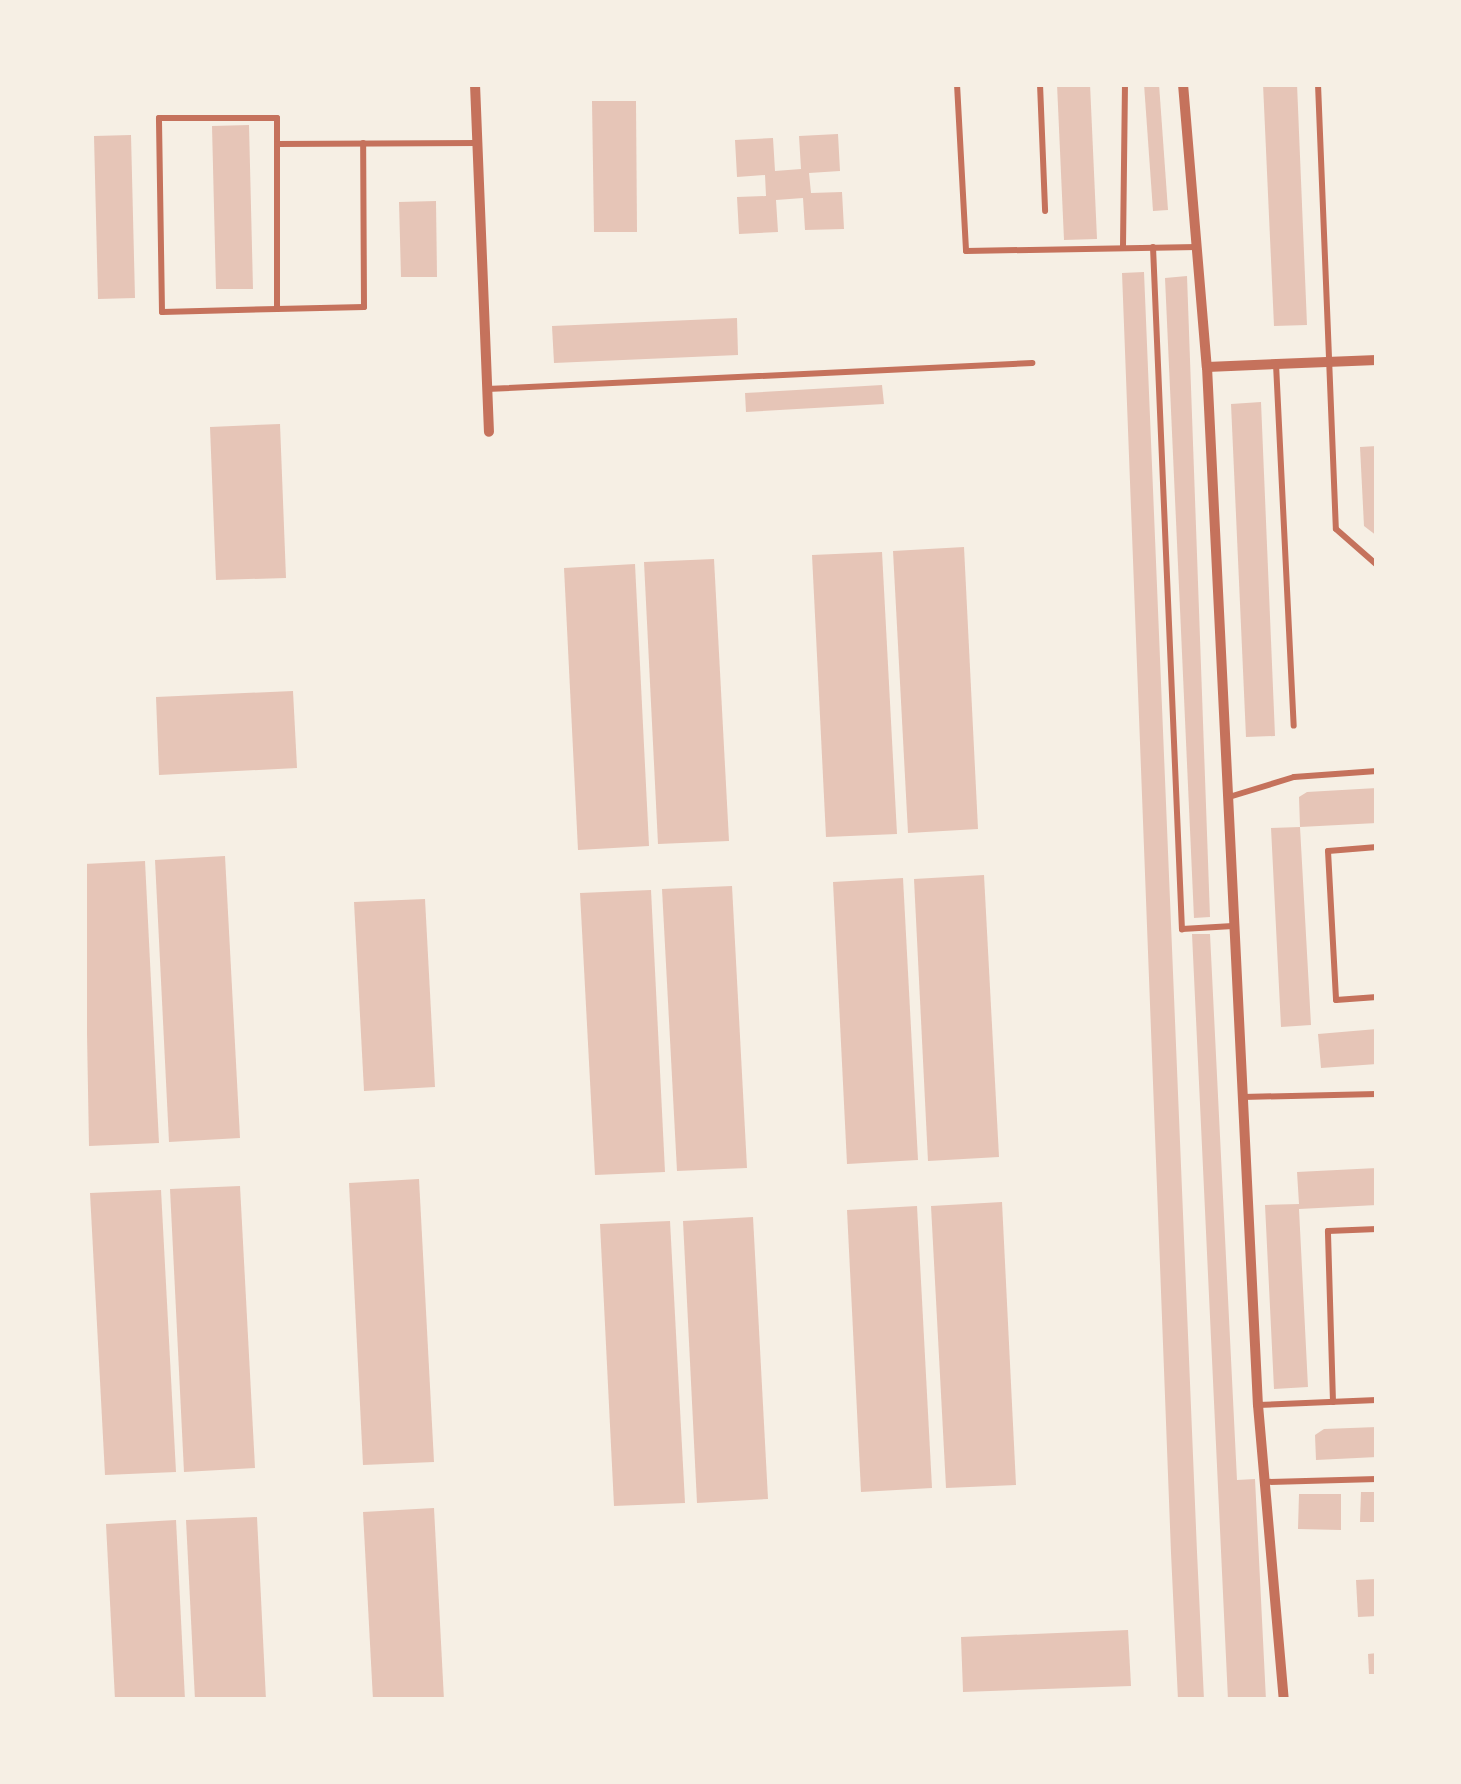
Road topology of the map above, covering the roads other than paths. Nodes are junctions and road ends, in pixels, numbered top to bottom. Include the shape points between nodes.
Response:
1 (475, 84) edge
2 (957, 84) edge
3 (1040, 84) edge
4 (1125, 84) edge
5 (1183, 84) edge
6 (1318, 84) edge
7 (363, 143) junction
8 (478, 143) junction
9 (277, 144) junction
10 (1045, 211) dead end
11 (1153, 247) junction
12 (1197, 247) junction
13 (1123, 248) junction
14 (277, 309) junction
15 (1377, 360) edge
16 (1328, 362) junction
17 (1032, 363) dead end
18 (1276, 364) junction
19 (1207, 367) junction
20 (487, 389) junction
21 (489, 432) dead end
22 (1377, 565) edge
23 (1294, 726) dead end
24 (1377, 771) edge
25 (1226, 798) junction
26 (1377, 848) edge
27 (1233, 926) junction
28 (1377, 997) edge
29 (1377, 1094) edge
30 (1241, 1097) junction
31 (1377, 1228) edge
32 (1377, 1400) edge
33 (1333, 1402) junction
34 (1258, 1405) junction
35 (1377, 1479) edge
36 (1267, 1483) junction
37 (1284, 1700) edge

1 - 8 street
2 - 13 lane via 966,250
3 - 10 lane
4 - 13 lane
5 - 12 street
6 - 16 lane
7 - 8 lane
7 - 9 lane
7 - 14 lane via 364,307
8 - 20 street
9 - 14 lane
9 - 14 lane via 277,118 159,118 161,312
11 - 12 lane
11 - 13 lane
11 - 27 lane via 1183,928
12 - 19 street
15 - 16 street
16 - 18 street
16 - 22 lane via 1336,529
17 - 20 lane
18 - 19 street
18 - 23 lane
19 - 25 street
20 - 21 street
24 - 25 lane via 1294,777
25 - 27 street
26 - 28 lane via 1328,851 1336,1000
27 - 30 street
29 - 30 lane
30 - 34 street
31 - 33 lane via 1328,1231
32 - 33 lane
33 - 34 lane
34 - 36 street
35 - 36 lane
36 - 37 street

